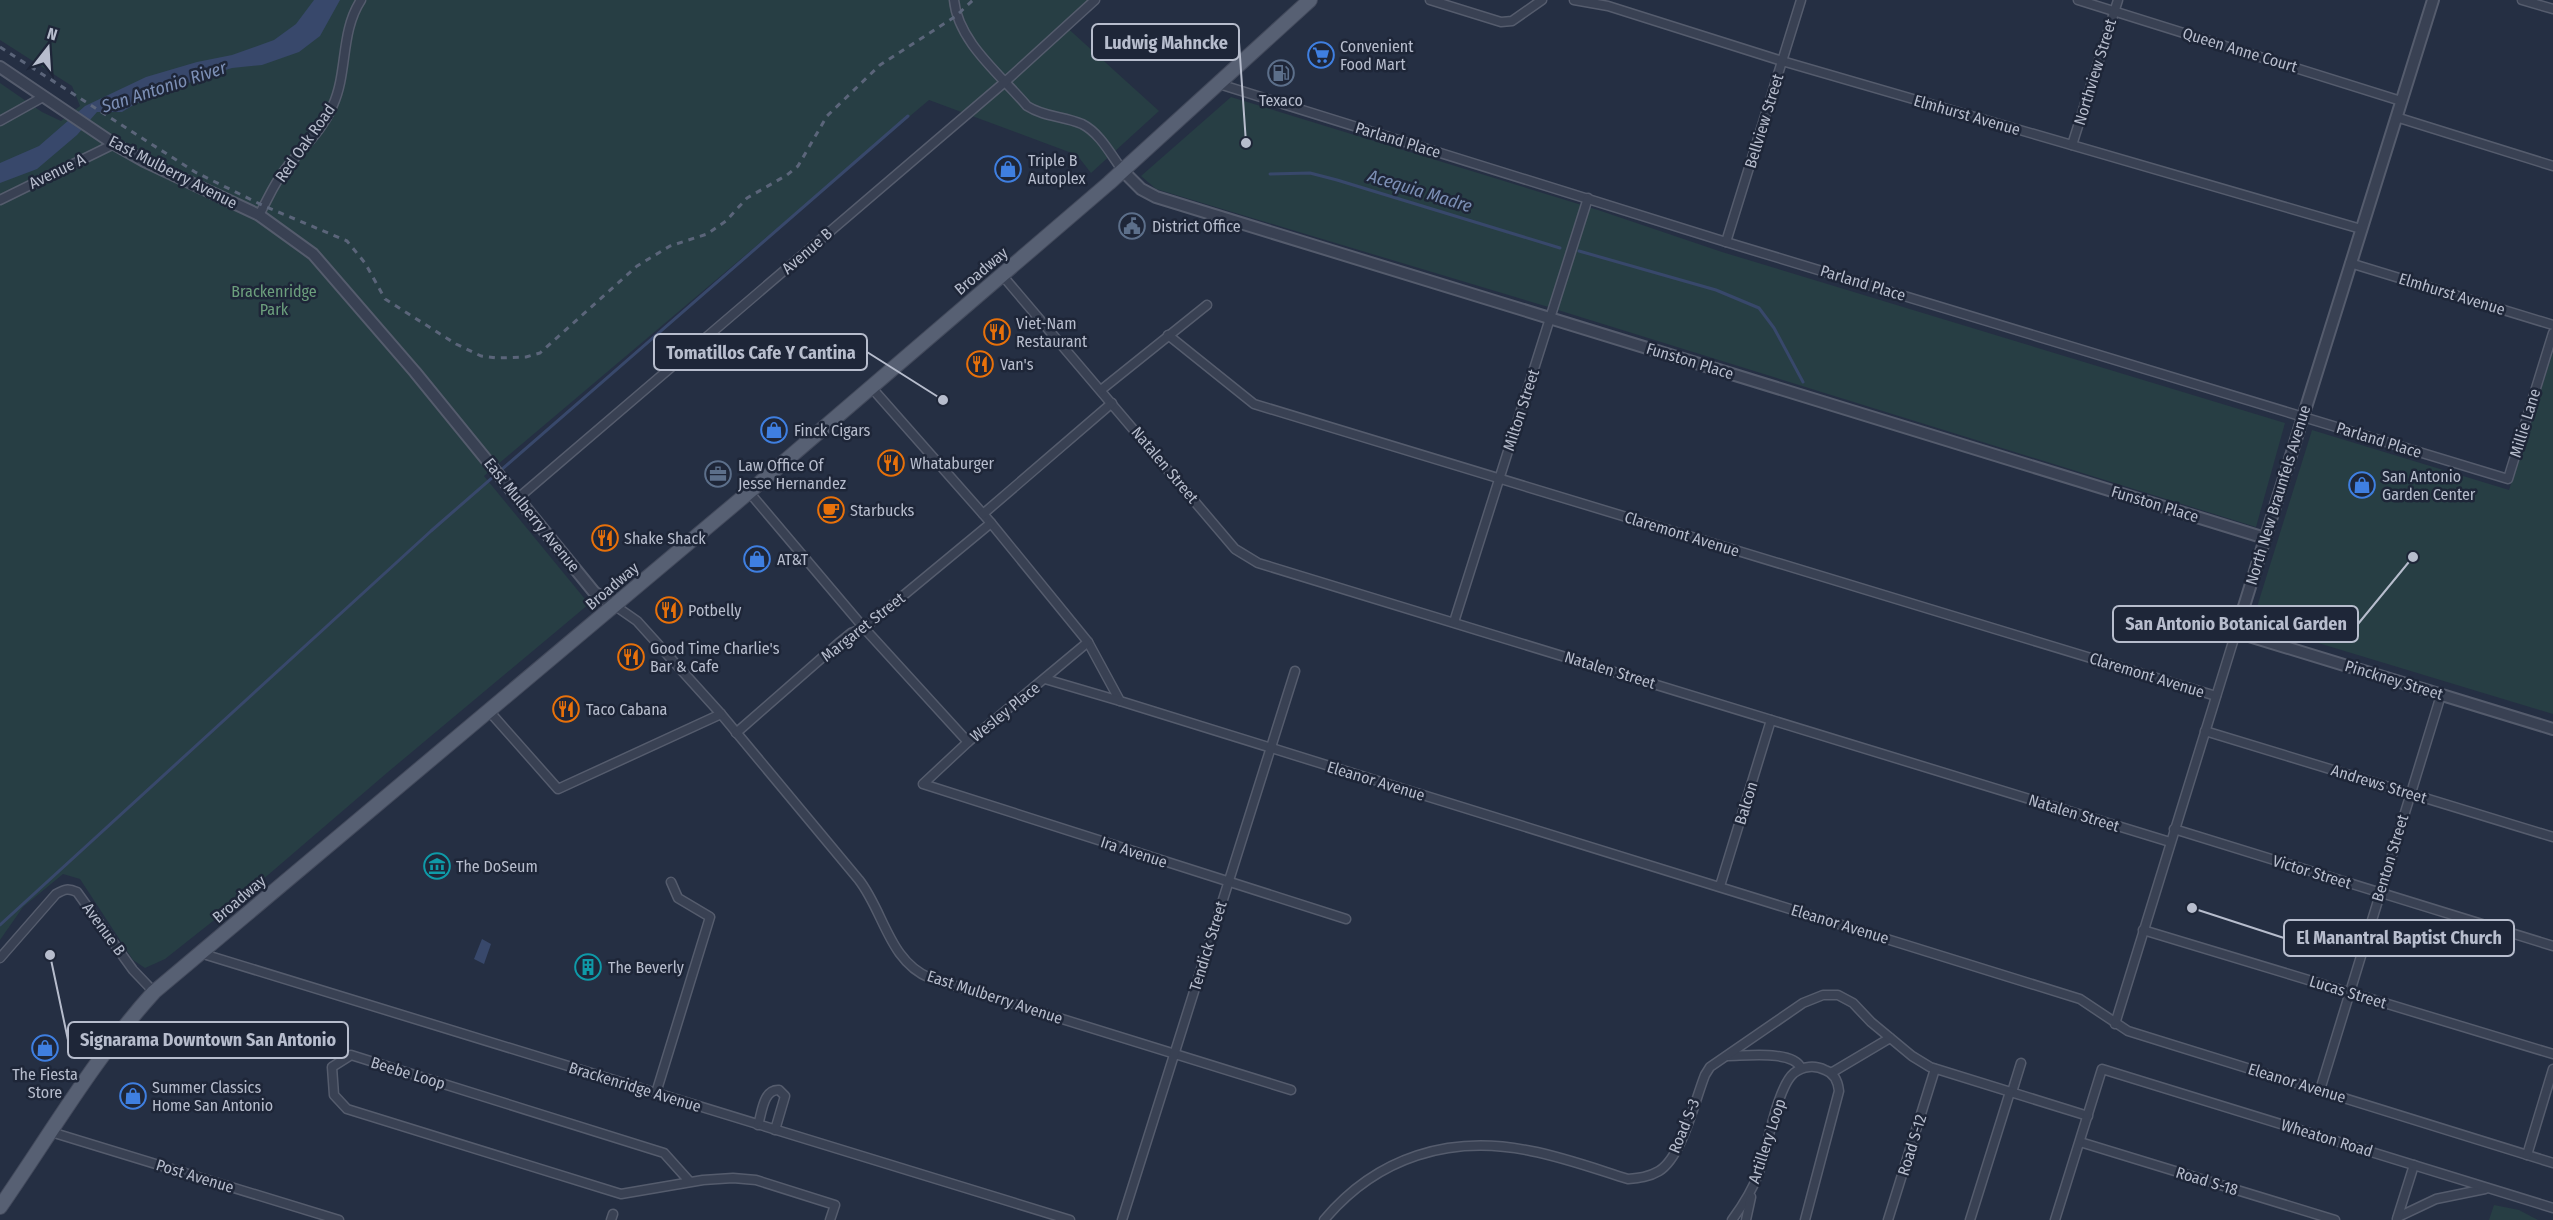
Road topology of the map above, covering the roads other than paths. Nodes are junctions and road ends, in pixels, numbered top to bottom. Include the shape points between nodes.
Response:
1 (361, 0) edge
2 (954, 0) edge
3 (1095, 0) edge
4 (1310, 0) edge
5 (1430, 0) edge
6 (1542, 0) edge
7 (1574, 0) edge
8 (1801, 0) edge
9 (2078, 0) edge
10 (2118, 0) edge
11 (2433, 0) edge
12 (2522, 0) edge
13 (1609, 3) edge
14 (2553, 9) edge
15 (2114, 11) junction
16 (1782, 61) junction
17 (0, 67) edge
18 (1006, 81) junction
19 (1219, 84) junction
20 (43, 97) junction
21 (2401, 101) junction
22 (2396, 117) junction
23 (0, 121) edge
24 (114, 144) junction
25 (2072, 145) junction
26 (2553, 166) edge
27 (1123, 171) junction
28 (1588, 198) junction
29 (0, 200) edge
30 (259, 215) junction
31 (2361, 229) junction
32 (1726, 242) junction
33 (2350, 263) junction
34 (1002, 275) junction
35 (1207, 305) dead end
36 (1551, 318) junction
37 (2553, 325) edge
38 (2553, 333) edge
39 (1168, 335) junction
40 (871, 387) junction
41 (1101, 390) junction
42 (1112, 403) junction
43 (2303, 417) junction
44 (1499, 478) junction
45 (2508, 479) joint
46 (749, 492) junction
47 (517, 499) junction
48 (983, 514) junction
49 (991, 523) junction
50 (2265, 538) junction
51 (614, 605) junction
52 (1454, 622) junction
53 (864, 628) junction
54 (2235, 632) junction
55 (1088, 642) junction
56 (1295, 671) dead end
57 (1045, 680) junction
58 (2441, 695) junction
59 (2216, 696) junction
60 (1120, 701) junction
61 (489, 711) junction
62 (721, 714) junction
63 (1771, 720) junction
64 (2553, 729) edge
65 (2205, 731) junction
66 (736, 733) junction
67 (968, 742) junction
68 (1270, 748) junction
69 (923, 784) joint
70 (2410, 793) junction
71 (2174, 829) junction
72 (2553, 837) edge
73 (2170, 842) junction
74 (670, 882) dead end
75 (1228, 883) junction
76 (1720, 886) junction
77 (2379, 894) junction
78 (1346, 919) dead end
79 (2144, 930) junction
80 (2553, 946) edge
81 (200, 953) junction
82 (0, 958) edge
83 (154, 992) junction
84 (2350, 993) junction
85 (2115, 1024) junction
86 (1890, 1038) junction
87 (1175, 1054) junction
88 (2553, 1054) edge
89 (1727, 1056) junction
90 (2021, 1063) dead end
91 (1801, 1068) junction
92 (1935, 1069) junction
93 (2553, 1069) edge
94 (1831, 1073) junction
95 (1291, 1090) dead end
96 (2320, 1090) junction
97 (2011, 1092) junction
98 (656, 1093) junction
99 (2088, 1116) junction
100 (758, 1125) junction
101 (775, 1130) junction
102 (51, 1132) junction
103 (2080, 1142) junction
104 (2527, 1155) junction
105 (2553, 1163) edge
106 (2414, 1165) junction
107 (690, 1182) junction
108 (1755, 1182) junction
109 (2490, 1189) junction
110 (0, 1207) edge
111 (2553, 1209) edge
112 (2056, 1218) edge
113 (2397, 1219) edge
114 (339, 1220) edge
115 (830, 1220) edge
116 (1070, 1220) edge
117 (1122, 1220) edge
118 (1324, 1220) edge
119 (1732, 1220) edge
120 (1746, 1220) edge
121 (1803, 1220) edge
122 (1888, 1220) edge
123 (1971, 1220) edge
124 (2067, 1220) edge
125 (2335, 1220) edge

1 - 30 street, Red Oak Road via 348,33 333,106 314,137 284,171
2 - 18 street via 956,16 966,34
3 - 18 street, Avenue B
4 - 19 main road, Broadway
5 - 6 street via 1501,22 1512,21
7 - 13 street, Elmhurst Avenue
8 - 16 street, Bellview Street
9 - 15 street, Queen Anne Court
10 - 15 street, Northview Street
11 - 21 street, North New Braunfels Avenue
12 - 14 street
13 - 16 street, Elmhurst Avenue
15 - 21 street, Queen Anne Court
15 - 25 street, Northview Street
16 - 25 street, Elmhurst Avenue
16 - 32 street, Bellview Street
17 - 20 street, East Mulberry Avenue
18 - 27 street via 1037,112 1081,124 1094,132
18 - 47 street, Avenue B
19 - 27 main road, Broadway
19 - 28 street, Parland Place
20 - 23 street
20 - 24 street, East Mulberry Avenue
21 - 22 street, North New Braunfels Avenue
22 - 26 street
22 - 31 street, North New Braunfels Avenue
24 - 29 street, Avenue A
24 - 30 street, East Mulberry Avenue
25 - 31 street, Elmhurst Avenue
27 - 34 main road, Broadway
27 - 36 street, Funston Place via 1156,197
28 - 32 street, Parland Place
28 - 36 street, Milton Street
30 - 47 street, East Mulberry Avenue via 313,254 416,372
31 - 33 street, North New Braunfels Avenue
32 - 43 street, Parland Place
33 - 37 street, Elmhurst Avenue
33 - 43 street, North New Braunfels Avenue
34 - 40 main road, Broadway
34 - 41 street
35 - 39 street
36 - 44 street, Milton Street
36 - 50 street, Funston Place
38 - 45 street, Millie Lane
39 - 41 street
39 - 44 street, Claremont Avenue via 1254,404
40 - 46 main road, Broadway
40 - 48 street
41 - 42 street, Natalen Street
42 - 48 street
42 - 52 street, Natalen Street via 1236,549 1258,563
43 - 45 street, Parland Place
43 - 50 street, North New Braunfels Avenue
44 - 52 street, Milton Street
44 - 59 street, Claremont Avenue
46 - 51 main road, Broadway
46 - 53 street
47 - 51 street, East Mulberry Avenue via 594,592
48 - 49 street
49 - 53 street, Margaret Street
49 - 55 street
50 - 54 street, North New Braunfels Avenue
51 - 61 main road, Broadway
51 - 62 street, East Mulberry Avenue via 637,621
52 - 63 street, Natalen Street
53 - 66 street, Margaret Street via 845,638
53 - 67 street
54 - 58 street, Pinckney Street
54 - 59 street, North New Braunfels Avenue
55 - 57 street, Wesley Place
55 - 60 street
56 - 68 street, Tendick Street
57 - 60 street, Eleanor Avenue
57 - 67 street, Wesley Place
58 - 64 street, Pinckney Street
58 - 70 street, Benton Street
59 - 65 street, North New Braunfels Avenue
60 - 68 street, Eleanor Avenue
61 - 62 street via 558,789
61 - 81 main road, Broadway
62 - 66 street, East Mulberry Avenue
63 - 73 street, Natalen Street
63 - 76 street, Balcon
65 - 70 street, Andrews Street
65 - 71 street, North New Braunfels Avenue
66 - 87 street, East Mulberry Avenue via 868,890 888,935 909,966 930,978
67 - 69 street, Wesley Place
68 - 75 street, Tendick Street
68 - 76 street, Eleanor Avenue
69 - 75 street, Ira Avenue
70 - 72 street, Andrews Street
70 - 77 street, Benton Street
71 - 73 street, North New Braunfels Avenue
71 - 77 street, Victor Street
73 - 79 street, North New Braunfels Avenue
74 - 98 street via 678,898 710,917
75 - 78 street, Ira Avenue
75 - 87 street, Tendick Street
76 - 85 street, Eleanor Avenue via 2080,999
77 - 80 street, Victor Street
77 - 84 street, Benton Street
79 - 84 street, Lucas Street
79 - 85 street, North New Braunfels Avenue
81 - 83 main road, Broadway
81 - 98 street, Brackenridge Avenue
82 - 83 street, Avenue B via 56,894 66,889 77,892 133,970
83 - 102 main road, Broadway via 132,1016
84 - 88 street, Lucas Street
84 - 96 street, Benton Street
85 - 96 street, Eleanor Avenue
86 - 89 street, Road S-3 via 1853,1003 1838,995 1823,995 1803,1003
86 - 92 street, Road S-3
86 - 94 street
87 - 95 street, East Mulberry Avenue
87 - 117 street, Tendick Street
89 - 91 street via 1789,1057
89 - 118 street, Road S-3 via 1705,1074 1674,1156 1660,1171 1628,1179 1529,1150 1488,1146 1432,1150 1386,1167 1367,1179
90 - 97 street
91 - 94 street via 1820,1068
91 - 108 street, Artillery Loop via 1783,1088
92 - 97 street, Road S-3
92 - 122 street, Road S-12
93 - 104 street
94 - 121 street via 1838,1083 1839,1098
96 - 104 street, Eleanor Avenue
97 - 99 street, Road S-3
97 - 123 street
98 - 100 street, Brackenridge Avenue
99 - 103 street
99 - 106 street, Wheaton Road via 2102,1069
100 - 101 street, Brackenridge Avenue
100 - 101 street via 767,1094 779,1090 785,1096
101 - 116 street, Brackenridge Avenue
102 - 110 main road, Broadway
102 - 114 street, Post Avenue
103 - 112 street
103 - 125 street, Road S-18
104 - 105 street, Eleanor Avenue
106 - 109 street, Wheaton Road
106 - 113 street
107 - 107 street, Beebe Loop via 664,1153 351,1055 332,1067 334,1095 347,1109 621,1194
107 - 115 street via 716,1178 756,1180 835,1205
108 - 119 street, Artillery Loop
108 - 120 street
109 - 111 street, Wheaton Road
109 - 113 street via 2436,1199
112 - 124 street

